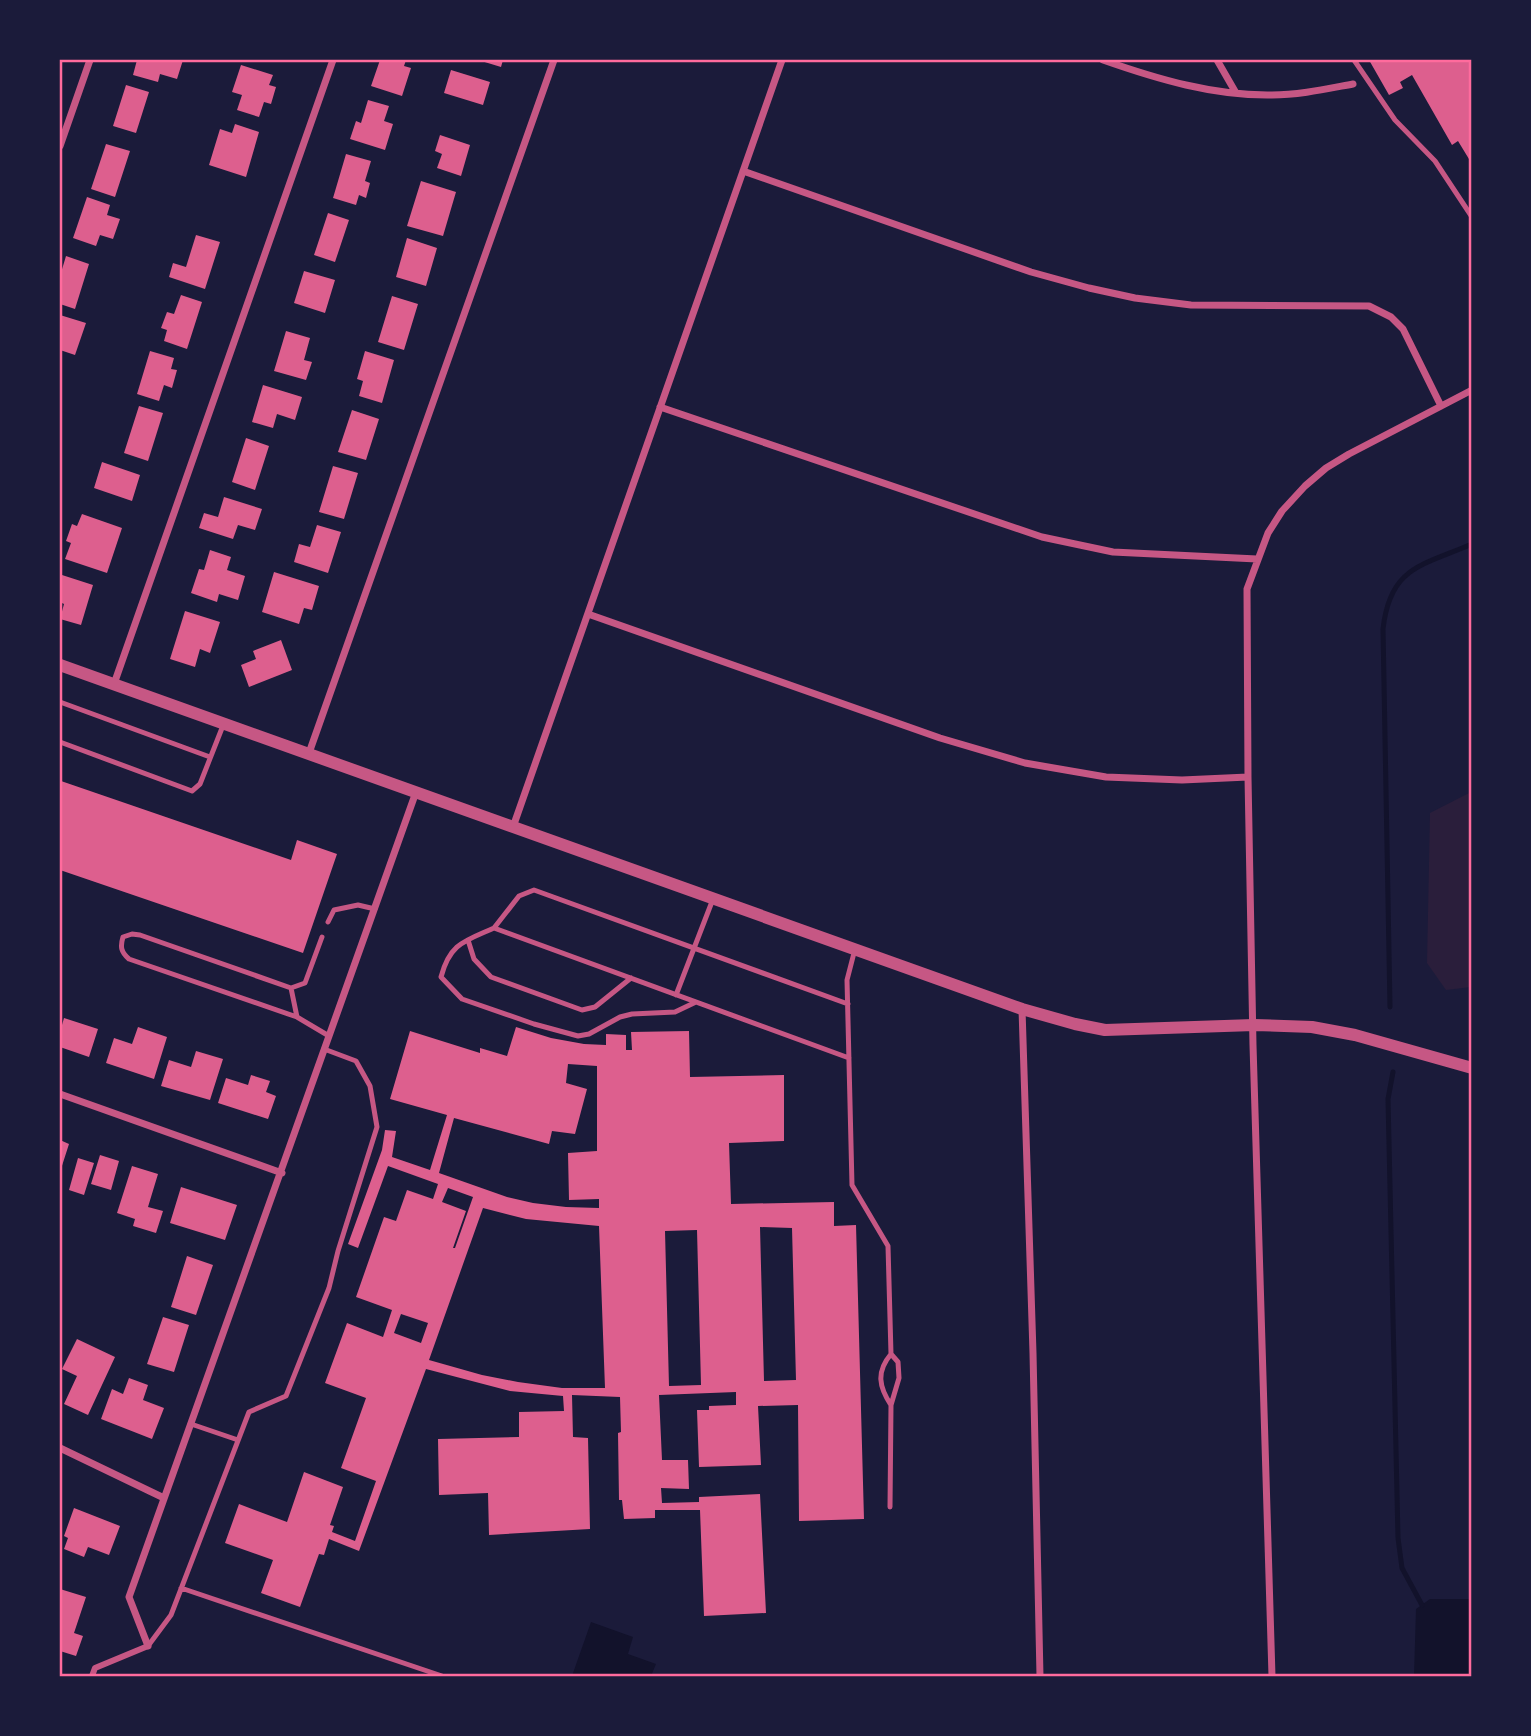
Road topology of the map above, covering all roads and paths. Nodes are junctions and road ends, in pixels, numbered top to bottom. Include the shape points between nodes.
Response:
1 (90, 60) edge
2 (333, 60) edge
3 (554, 60) edge
4 (782, 60) edge
5 (1103, 60) edge
6 (1217, 60) edge
7 (1354, 60) edge
8 (1353, 84) dead end
9 (1236, 93) junction
10 (60, 146) edge
11 (743, 171) junction
12 (1472, 217) edge
13 (1472, 390) edge
14 (1441, 406) junction
15 (660, 407) junction
16 (1257, 559) junction
17 (588, 614) junction
18 (60, 665) edge
19 (114, 684) junction
20 (60, 702) edge
21 (224, 723) junction
22 (60, 742) edge
23 (309, 753) junction
24 (210, 757) junction
25 (1248, 777) junction
26 (416, 792) junction
27 (513, 827) junction
28 (713, 899) junction
29 (375, 909) junction
30 (328, 922) dead end
31 (494, 928) junction
32 (322, 937) dead end
33 (468, 940) junction
34 (694, 948) junction
35 (855, 949) junction
36 (631, 978) junction
37 (291, 988) junction
38 (676, 995) junction
39 (696, 1002) junction
40 (848, 1004) junction
41 (1022, 1009) junction
42 (298, 1017) junction
43 (1254, 1025) junction
44 (329, 1036) junction
45 (324, 1049) junction
46 (849, 1058) junction
47 (1472, 1068) edge
48 (60, 1094) edge
49 (282, 1172) junction
50 (891, 1354) junction
51 (891, 1405) junction
52 (191, 1424) junction
53 (238, 1440) junction
54 (60, 1448) edge
55 (164, 1498) junction
56 (890, 1507) dead end
57 (181, 1588) junction
58 (148, 1646) junction
59 (92, 1676) edge
60 (442, 1676) edge
61 (1040, 1676) edge
62 (1272, 1676) edge

1 - 10 street
2 - 19 street
3 - 23 street
4 - 11 street
5 - 9 street via 1182,85
6 - 9 street
7 - 12 lane via 1395,120 1435,161
8 - 9 street via 1273,95
11 - 14 street via 1031,272 1135,298 1191,305 1369,306 1403,329
11 - 15 street
13 - 14 street
14 - 16 street via 1315,477 1282,511
15 - 16 street via 1042,537 1113,552
15 - 17 street
16 - 25 street via 1245,604
17 - 25 street via 940,738 1025,763 1106,777
17 - 27 street
18 - 19 street
19 - 21 street
20 - 24 lane
21 - 23 street
21 - 24 lane
22 - 24 lane via 192,791 200,784
23 - 26 street
25 - 43 street
26 - 27 street
26 - 29 street
27 - 28 street
28 - 34 lane
28 - 35 street
29 - 30 lane via 358,905 334,909
29 - 44 street
31 - 33 lane
31 - 34 lane via 520,895 534,890
31 - 36 lane
32 - 37 lane via 305,983
33 - 36 lane via 474,959 491,976 582,1010 595,1007
33 - 39 lane via 449,955 441,977 446,984 462,999 563,1033 589,1034 620,1017 675,1012
34 - 38 lane
34 - 40 lane
35 - 40 lane via 847,980
35 - 41 street
36 - 38 lane
37 - 42 lane
37 - 42 lane via 140,935 123,937 120,945 129,959
38 - 39 lane
39 - 46 lane
40 - 46 lane
41 - 43 street via 1105,1030
41 - 61 street
42 - 44 lane
43 - 47 street via 1334,1030
43 - 62 street
44 - 45 street
45 - 49 street
45 - 53 lane via 356,1061 370,1086 377,1127 329,1288 286,1396 249,1412
46 - 50 lane via 852,1185 888,1246
48 - 49 street
49 - 52 street
50 - 51 lane via 898,1362 899,1378
50 - 51 lane via 882,1364 880,1379
51 - 56 lane
52 - 53 lane
52 - 55 street
53 - 57 lane
54 - 55 street
55 - 58 street via 129,1597
57 - 58 lane via 171,1615
57 - 60 lane
58 - 59 street via 95,1668

